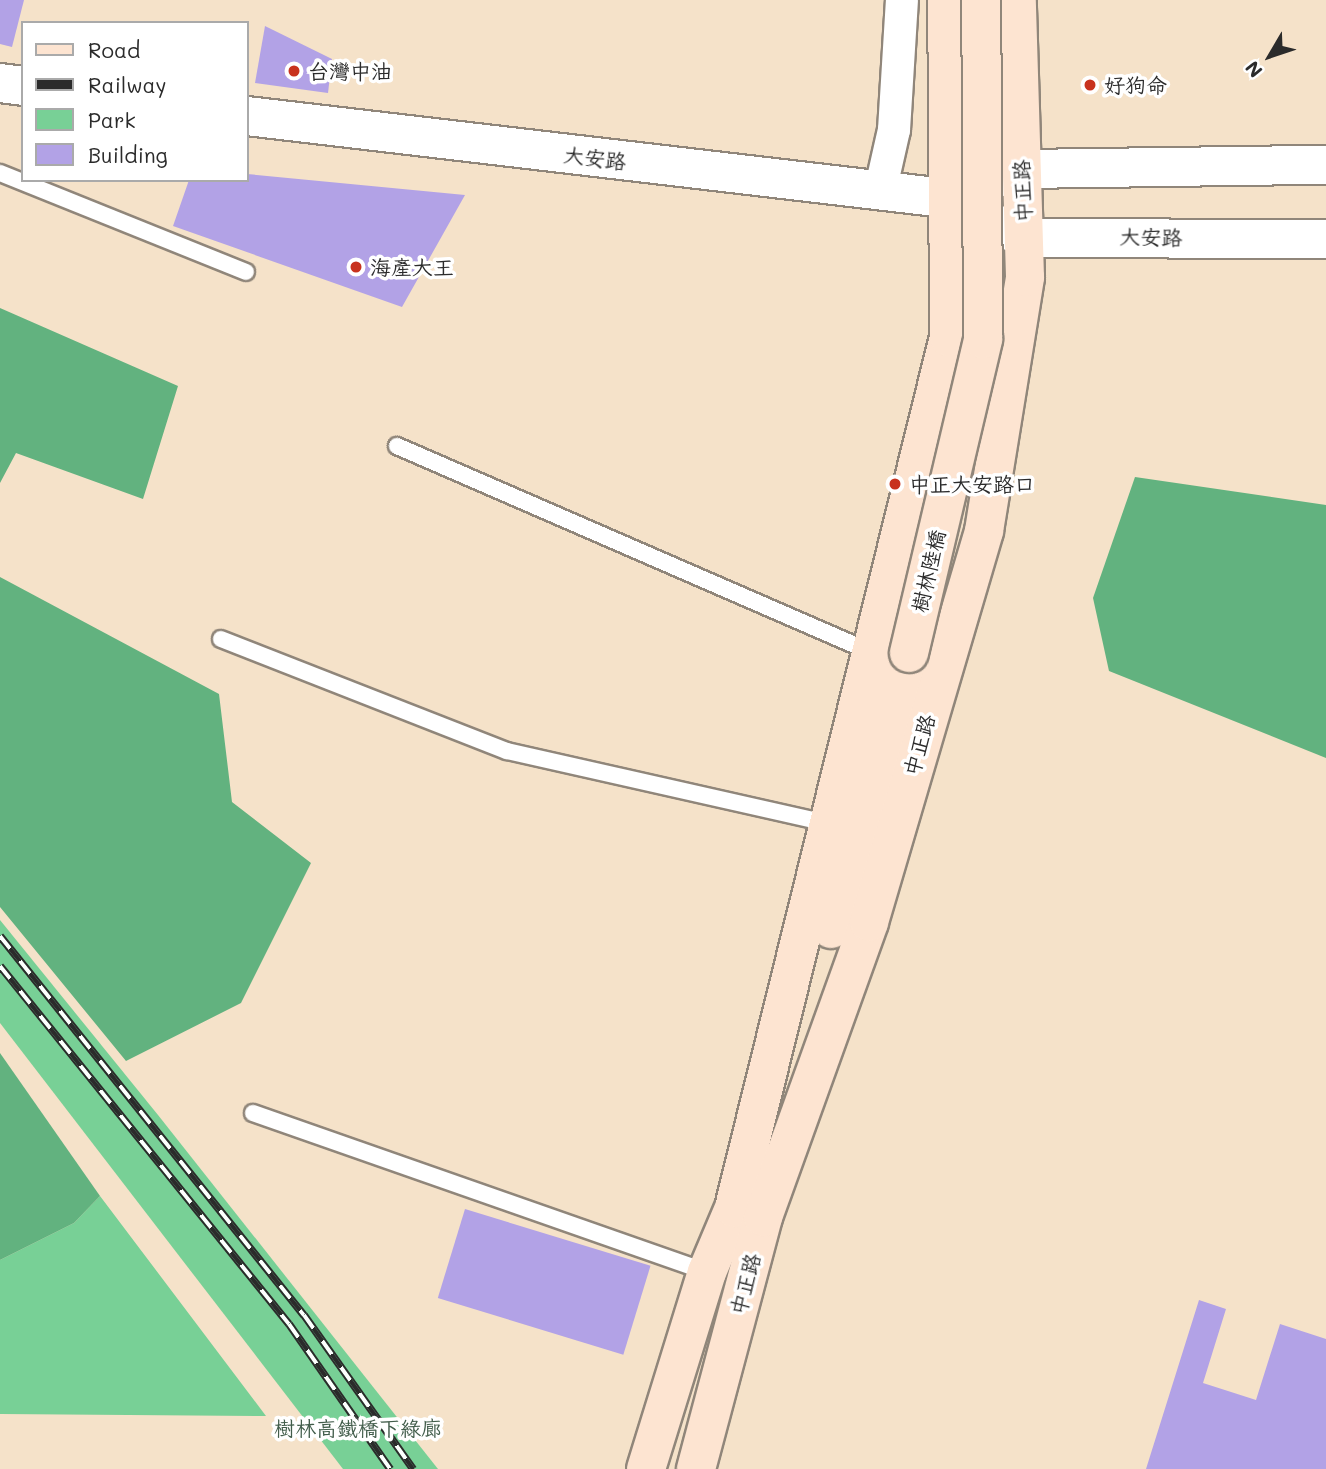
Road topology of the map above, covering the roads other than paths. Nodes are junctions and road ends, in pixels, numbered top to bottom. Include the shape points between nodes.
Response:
1 (902, 0) edge
2 (1017, 0) edge
3 (955, 3) edge
4 (0, 83) edge
5 (21, 86) edge
6 (248, 116) edge
7 (1326, 164) edge
8 (1022, 169) junction
9 (0, 173) edge
10 (21, 181) edge
11 (22, 182) edge
12 (880, 192) junction
13 (944, 198) junction
14 (1024, 238) junction
15 (1326, 239) edge
16 (246, 272) dead end
17 (397, 446) dead end
18 (221, 639) dead end
19 (891, 653) junction
20 (831, 824) junction
21 (253, 1113) dead end
22 (748, 1213) junction
23 (707, 1272) junction
24 (646, 1469) edge
25 (696, 1469) edge

1 - 12 street via 894,130
2 - 8 main road, 中正路
3 - 13 main road, 中正路
3 - 19 main road, 樹林陸橋, bridge via 983,339
4 - 5 street
6 - 12 street, 大安路
7 - 8 street, 大安路
8 - 13 street, 大安路
8 - 14 main road, 中正路
9 - 10 lane
11 - 16 lane
12 - 13 street, 大安路
13 - 14 street, 大安路
13 - 19 main road, 中正路 via 949,337
14 - 15 street, 大安路
14 - 22 main road, 中正路 via 1025,277 984,531 869,922
17 - 19 lane
18 - 20 lane via 507,751
19 - 20 main road, 中正路
19 - 22 main road, 樹林陸橋 via 797,1046
20 - 22 main road, 中正路
21 - 23 lane
22 - 23 main road, 中正路
22 - 25 main road, 中正路
23 - 24 main road, 中正路

